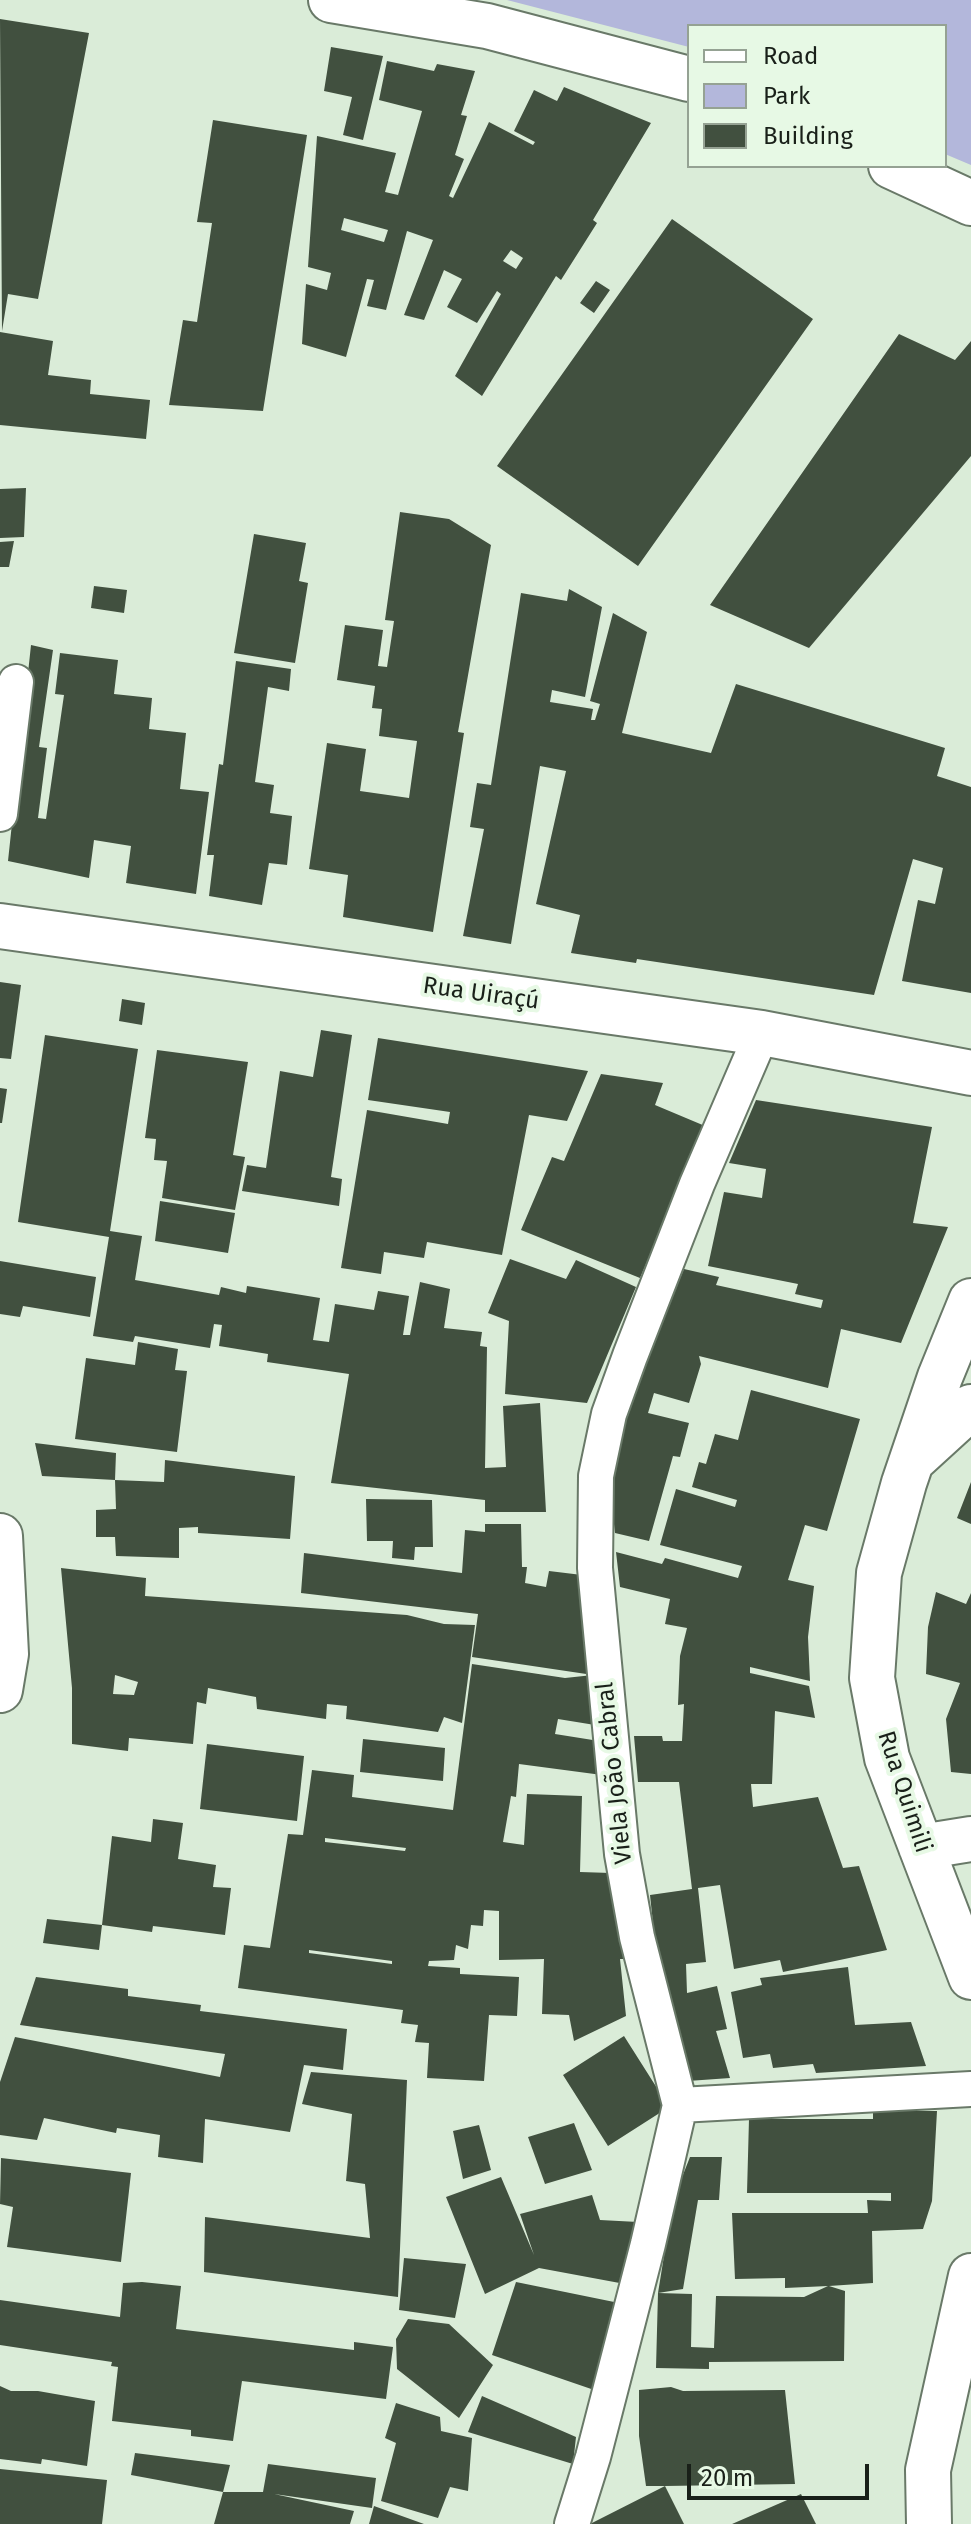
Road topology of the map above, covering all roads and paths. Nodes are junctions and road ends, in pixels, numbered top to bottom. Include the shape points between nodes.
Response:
1 (331, 0) edge
2 (687, 78) edge
3 (895, 168) edge
4 (971, 203) edge
5 (16, 682) dead end
6 (0, 814) edge
7 (0, 926) edge
8 (762, 1033) junction
9 (968, 1076) edge
10 (971, 1301) edge
11 (971, 1407) edge
12 (912, 1461) junction
13 (0, 1536) edge
14 (0, 1690) edge
15 (971, 1839) edge
16 (921, 1847) junction
17 (971, 1977) edge
18 (971, 2089) edge
19 (680, 2105) junction
20 (971, 2276) edge
21 (963, 2348) edge
22 (572, 2524) edge
23 (929, 2524) edge

1 - 2 street via 487,26
3 - 4 street
5 - 6 lane
7 - 8 street, Rua Uiraçú
8 - 9 street, Rua Uiraçú
8 - 19 lane, Viela João Cabral via 630,1356 609,1414 596,1476 595,1568 622,1854 637,1937
10 - 12 street, Rua Quimili
11 - 12 street
12 - 16 street, Rua Quimili via 879,1573 872,1678 887,1758
13 - 14 street via 6,1654
15 - 16 street
16 - 17 street, Rua Quimili
18 - 19 lane
19 - 22 lane, Viela João Cabral
20 - 21 street
21 - 23 street via 928,2470

